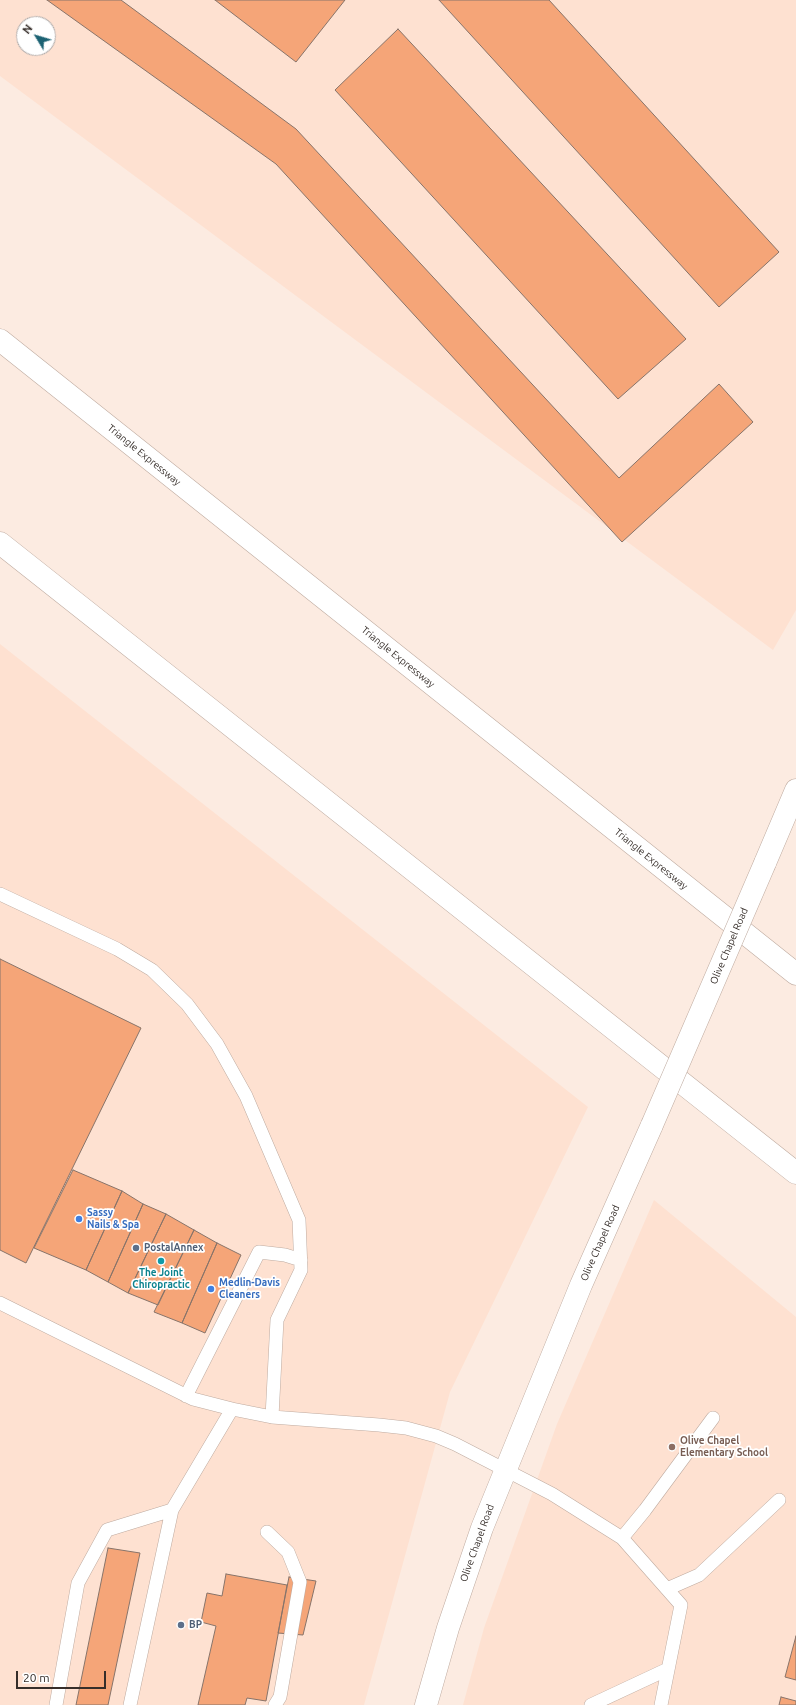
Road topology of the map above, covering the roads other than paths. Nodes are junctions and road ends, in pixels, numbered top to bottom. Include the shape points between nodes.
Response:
1 (0, 340) edge
2 (0, 543) edge
3 (796, 790) edge
4 (0, 894) edge
5 (796, 974) edge
6 (796, 1173) edge
7 (301, 1260) junction
8 (0, 1303) edge
9 (186, 1396) junction
10 (232, 1410) junction
11 (272, 1417) junction
12 (713, 1418) dead end
13 (505, 1470) junction
14 (779, 1500) dead end
15 (172, 1510) junction
16 (267, 1532) dead end
17 (622, 1538) junction
18 (667, 1589) junction
19 (668, 1669) junction
20 (56, 1705) edge
21 (130, 1705) edge
22 (275, 1705) edge
23 (426, 1705) edge
24 (591, 1705) edge
25 (661, 1705) edge

1 - 5 main road, Triangle Expressway
2 - 6 main road
3 - 13 main road, Olive Chapel Road, bridge via 581,1285
4 - 7 lane via 117,949 152,970 187,1004 217,1044 246,1096 299,1220
7 - 9 lane via 259,1252
7 - 11 lane via 301,1270 277,1320
8 - 9 lane
9 - 10 lane
10 - 11 lane
10 - 15 lane
11 - 13 lane via 406,1428 436,1436
12 - 17 lane
13 - 17 lane via 552,1494
13 - 23 main road, Olive Chapel Road via 465,1578
14 - 18 lane via 699,1575
15 - 20 lane via 107,1530 78,1583
15 - 21 lane
16 - 22 lane via 288,1552 300,1582 280,1697
17 - 18 lane
18 - 19 lane via 681,1604
19 - 24 lane
19 - 25 lane

